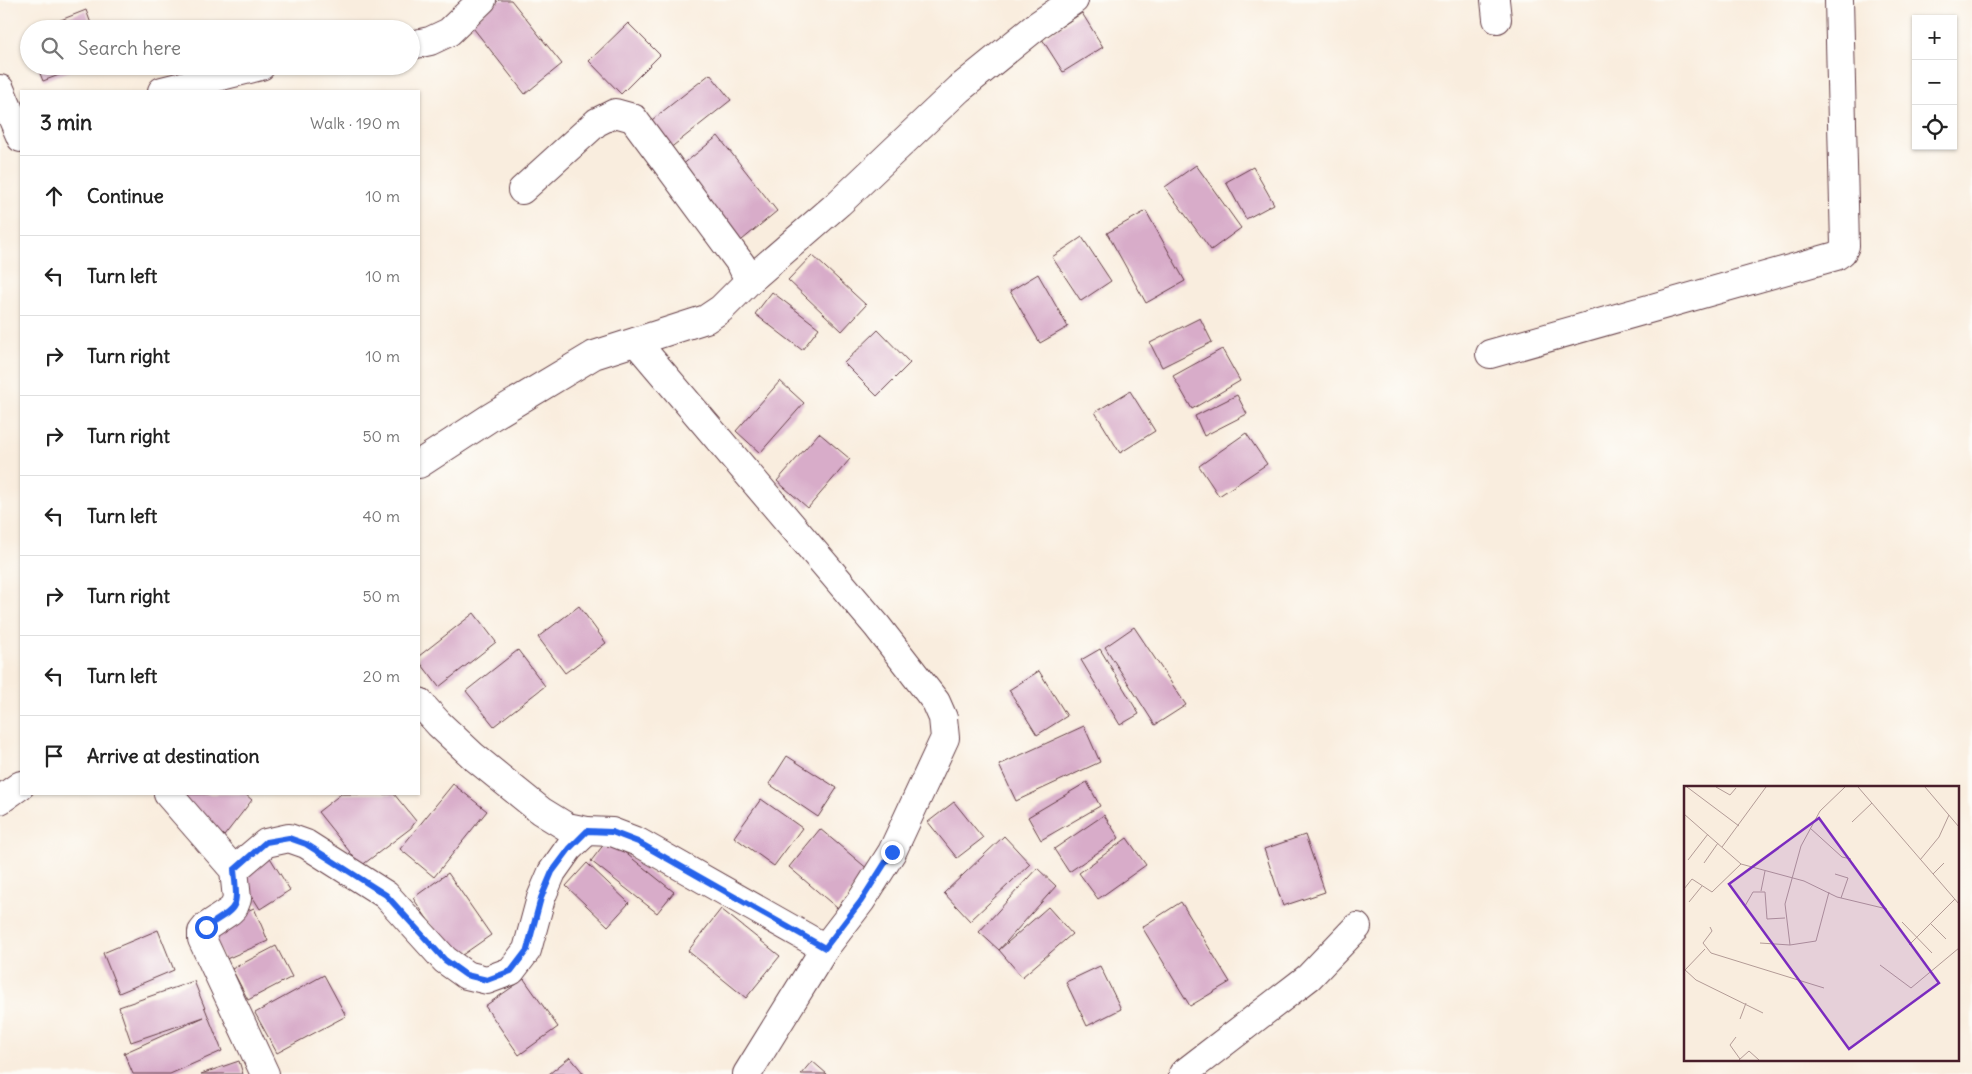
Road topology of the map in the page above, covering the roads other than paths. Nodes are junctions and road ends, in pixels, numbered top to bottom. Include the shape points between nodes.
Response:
1 (482, 0) edge
2 (1074, 0) edge
3 (1839, 0) edge
4 (420, 43) edge
5 (225, 75) edge
6 (0, 89) edge
7 (166, 90) edge
8 (20, 131) edge
9 (522, 190) dead end
10 (749, 280) junction
11 (636, 342) junction
12 (1490, 354) dead end
13 (420, 463) edge
14 (420, 703) edge
15 (20, 786) edge
16 (169, 795) edge
17 (0, 800) edge
18 (587, 831) junction
19 (234, 870) junction
20 (1357, 927) dead end
21 (825, 948) junction
22 (264, 1074) edge
23 (746, 1074) edge
24 (1183, 1074) edge

1 - 4 street via 449,32
2 - 10 street via 959,90 839,203
3 - 12 street via 1845,246 1842,252
5 - 7 street
6 - 8 street
9 - 10 street via 597,122 615,113 632,118 741,264
10 - 11 street via 721,309 706,319
11 - 13 street via 594,356
11 - 21 street via 877,626 936,702 943,718 945,738 892,852 861,901
14 - 18 street via 473,756 541,811 566,827
15 - 17 street
16 - 19 street
18 - 19 street via 552,872 541,898 527,950 511,971 487,980 466,975 445,960 386,895 306,844 289,838 266,842
18 - 21 street via 612,832 638,842
19 - 22 street via 237,899 234,906 206,927 202,939
20 - 24 street via 1309,977
21 - 23 street

